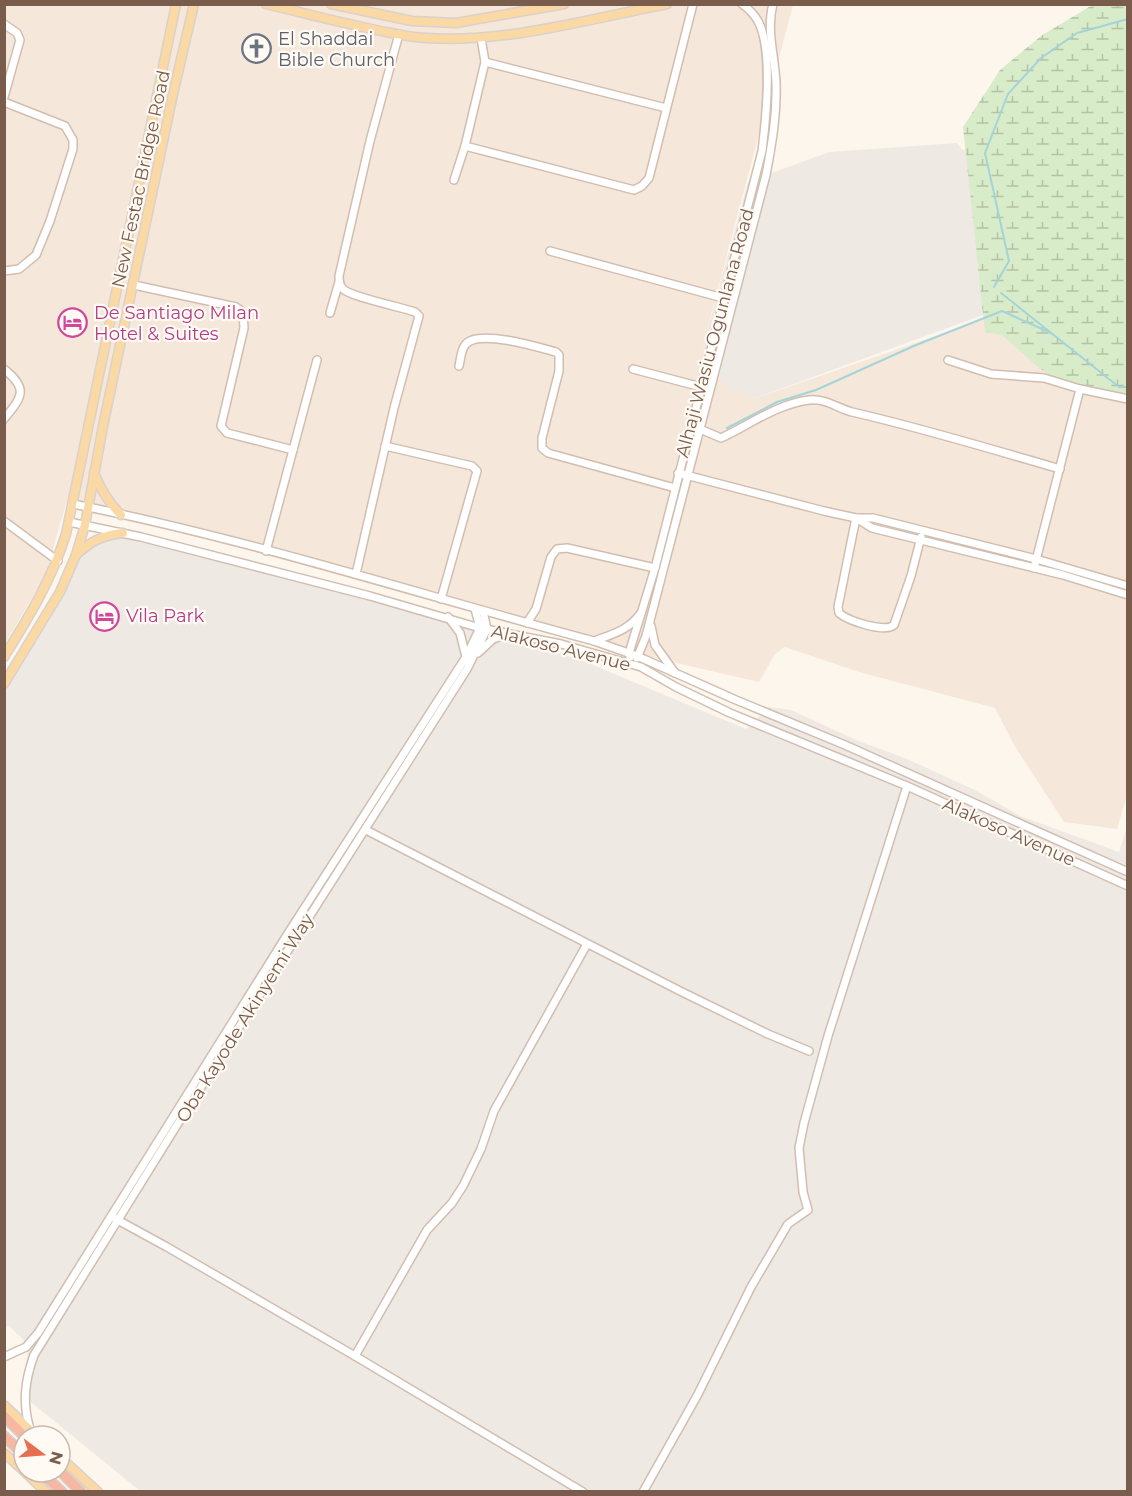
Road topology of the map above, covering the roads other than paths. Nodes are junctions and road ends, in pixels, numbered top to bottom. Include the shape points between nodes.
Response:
1 (176, 4) edge
2 (194, 4) edge
3 (266, 4) edge
4 (331, 4) edge
5 (564, 4) edge
6 (667, 4) edge
7 (693, 4) edge
8 (742, 4) edge
9 (773, 4) edge
10 (4, 24) edge
11 (399, 34) junction
12 (481, 38) junction
13 (486, 62) junction
14 (4, 97) edge
15 (4, 102) edge
16 (666, 108) junction
17 (465, 146) junction
18 (454, 180) dead end
19 (550, 251) dead end
20 (4, 271) edge
21 (339, 282) junction
22 (134, 285) junction
23 (723, 298) junction
24 (330, 313) dead end
25 (112, 317) junction
26 (126, 321) junction
27 (317, 360) dead end
28 (948, 360) dead end
29 (459, 366) dead end
30 (4, 369) edge
31 (633, 369) dead end
32 (700, 387) junction
33 (710, 389) junction
34 (1080, 389) junction
35 (1128, 399) edge
36 (4, 419) edge
37 (700, 429) junction
38 (385, 446) junction
39 (293, 450) junction
40 (1060, 469) junction
41 (94, 473) junction
42 (678, 473) junction
43 (688, 476) junction
44 (675, 488) junction
45 (73, 504) junction
46 (88, 507) junction
47 (121, 515) junction
48 (856, 518) junction
49 (4, 521) edge
50 (69, 522) junction
51 (85, 525) junction
52 (923, 531) junction
53 (123, 533) junction
54 (920, 540) junction
55 (266, 551) junction
56 (76, 555) junction
57 (1036, 560) junction
58 (58, 561) junction
59 (655, 568) junction
60 (1034, 568) junction
61 (356, 574) junction
62 (1127, 591) edge
63 (441, 600) junction
64 (644, 608) junction
65 (475, 609) junction
66 (483, 611) junction
67 (651, 615) junction
68 (448, 617) junction
69 (527, 623) junction
70 (483, 628) junction
71 (529, 637) junction
72 (594, 641) junction
73 (633, 655) junction
74 (4, 657) edge
75 (468, 659) junction
76 (632, 665) junction
77 (641, 667) junction
78 (675, 673) junction
79 (4, 684) edge
80 (907, 786) junction
81 (366, 830) junction
82 (1128, 872) edge
83 (1128, 886) edge
84 (587, 944) junction
85 (809, 1051) dead end
86 (114, 1219) junction
87 (355, 1356) junction
88 (4, 1357) edge
89 (4, 1405) edge
90 (20, 1424) edge
91 (29, 1424) edge
92 (72, 1468) edge
93 (98, 1491) edge
94 (583, 1491) edge
95 (643, 1491) edge

1 - 25 main road, New Festac Bridge Road
2 - 22 main road
3 - 11 main road
4 - 5 main road via 412,21 456,23
6 - 12 main road
7 - 16 street
8 - 23 street, Alhaji Wasiu Ogunlana Road via 754,15 762,31 767,102 762,151
9 - 33 street, Alhaji Wasiu Ogunlana Road via 770,26 776,94 771,151
10 - 14 street via 20,40
11 - 12 main road
11 - 21 street via 370,141
12 - 13 street
13 - 16 street
13 - 17 street
15 - 20 street via 65,126 73,149 36,255 19,269
16 - 17 street via 649,178 634,190
17 - 18 street
19 - 23 street
21 - 24 street
21 - 38 street via 352,294 419,316
22 - 26 main road
22 - 39 street via 236,307 243,312 244,328 221,426 227,433
23 - 32 street, Alhaji Wasiu Ogunlana Road
25 - 26 main road
25 - 45 main road, New Festac Bridge Road
26 - 41 main road
27 - 39 street
28 - 34 street via 992,374 1044,378
29 - 44 street via 470,340 504,340 556,352 559,371 542,448 548,453
30 - 36 street via 17,379 20,393
31 - 32 street
32 - 33 street
32 - 42 street, Alhaji Wasiu Ogunlana Road
33 - 37 street, Alhaji Wasiu Ogunlana Road
34 - 35 street
34 - 40 street
37 - 40 street via 721,438 787,405 819,400
37 - 43 street, Alhaji Wasiu Ogunlana Road
38 - 61 street
38 - 63 street via 472,466 477,471
39 - 55 street
40 - 57 street
41 - 46 main road
41 - 47 main road via 102,491
42 - 43 street
42 - 44 street, Alhaji Wasiu Ogunlana Road
43 - 48 street
43 - 67 street, Alhaji Wasiu Ogunlana Road
44 - 59 street, Alhaji Wasiu Ogunlana Road
45 - 46 street, Alakoso Avenue
45 - 50 main road, New Festac Bridge Road
46 - 47 street, Alakoso Avenue
46 - 51 main road
47 - 55 street, Alakoso Avenue
48 - 52 street via 873,518
48 - 54 street via 872,528
48 - 54 street via 838,607 839,613 851,621 888,628 894,625
49 - 58 street
50 - 51 street, Alakoso Avenue
50 - 58 main road, New Festac Bridge Road
51 - 53 street, Alakoso Avenue
51 - 56 main road
52 - 54 street
52 - 57 street
53 - 56 main road via 89,542
53 - 68 street, Alakoso Avenue
54 - 60 street
55 - 61 street, Alakoso Avenue
56 - 79 main road via 60,592
57 - 60 street
57 - 62 street
58 - 74 main road, New Festac Bridge Road via 38,603
59 - 64 street, Alhaji Wasiu Ogunlana Road
59 - 69 street via 557,549 551,557 536,609
60 - 62 street
61 - 63 street, Alakoso Avenue
63 - 65 street, Alakoso Avenue
64 - 72 street via 627,628
64 - 73 street, Alhaji Wasiu Ogunlana Road
65 - 66 street, Alakoso Avenue
65 - 70 street
66 - 69 street, Alakoso Avenue
66 - 70 street
67 - 73 street, Alhaji Wasiu Ogunlana Road via 643,645
67 - 78 street via 655,645
68 - 70 street, Alakoso Avenue
68 - 75 street via 460,633
69 - 72 street, Alakoso Avenue
70 - 71 street, Alakoso Avenue
70 - 75 street, Oba Kayode Akinyemi Way
71 - 75 street via 501,634
71 - 76 street, Alakoso Avenue
72 - 73 street, Alakoso Avenue
73 - 76 street
73 - 77 street
73 - 78 street, Alakoso Avenue
75 - 81 street, Oba Kayode Akinyemi Way
75 - 86 street, Oba Kayode Akinyemi Way via 284,940
76 - 77 street, Alakoso Avenue
77 - 80 street, Alakoso Avenue via 730,713
78 - 82 street, Alakoso Avenue
80 - 83 street, Alakoso Avenue
80 - 95 street via 804,1123 800,1148 807,1209 788,1224 751,1287 697,1396
81 - 84 street
81 - 86 street, Oba Kayode Akinyemi Way
84 - 85 street
84 - 87 street via 499,1102 463,1185 427,1230
86 - 87 street
86 - 88 street, Oba Kayode Akinyemi Way via 38,1333 26,1347
86 - 91 street, Oba Kayode Akinyemi Way via 34,1355 25,1397
87 - 94 street
89 - 90 main road
92 - 93 main road

